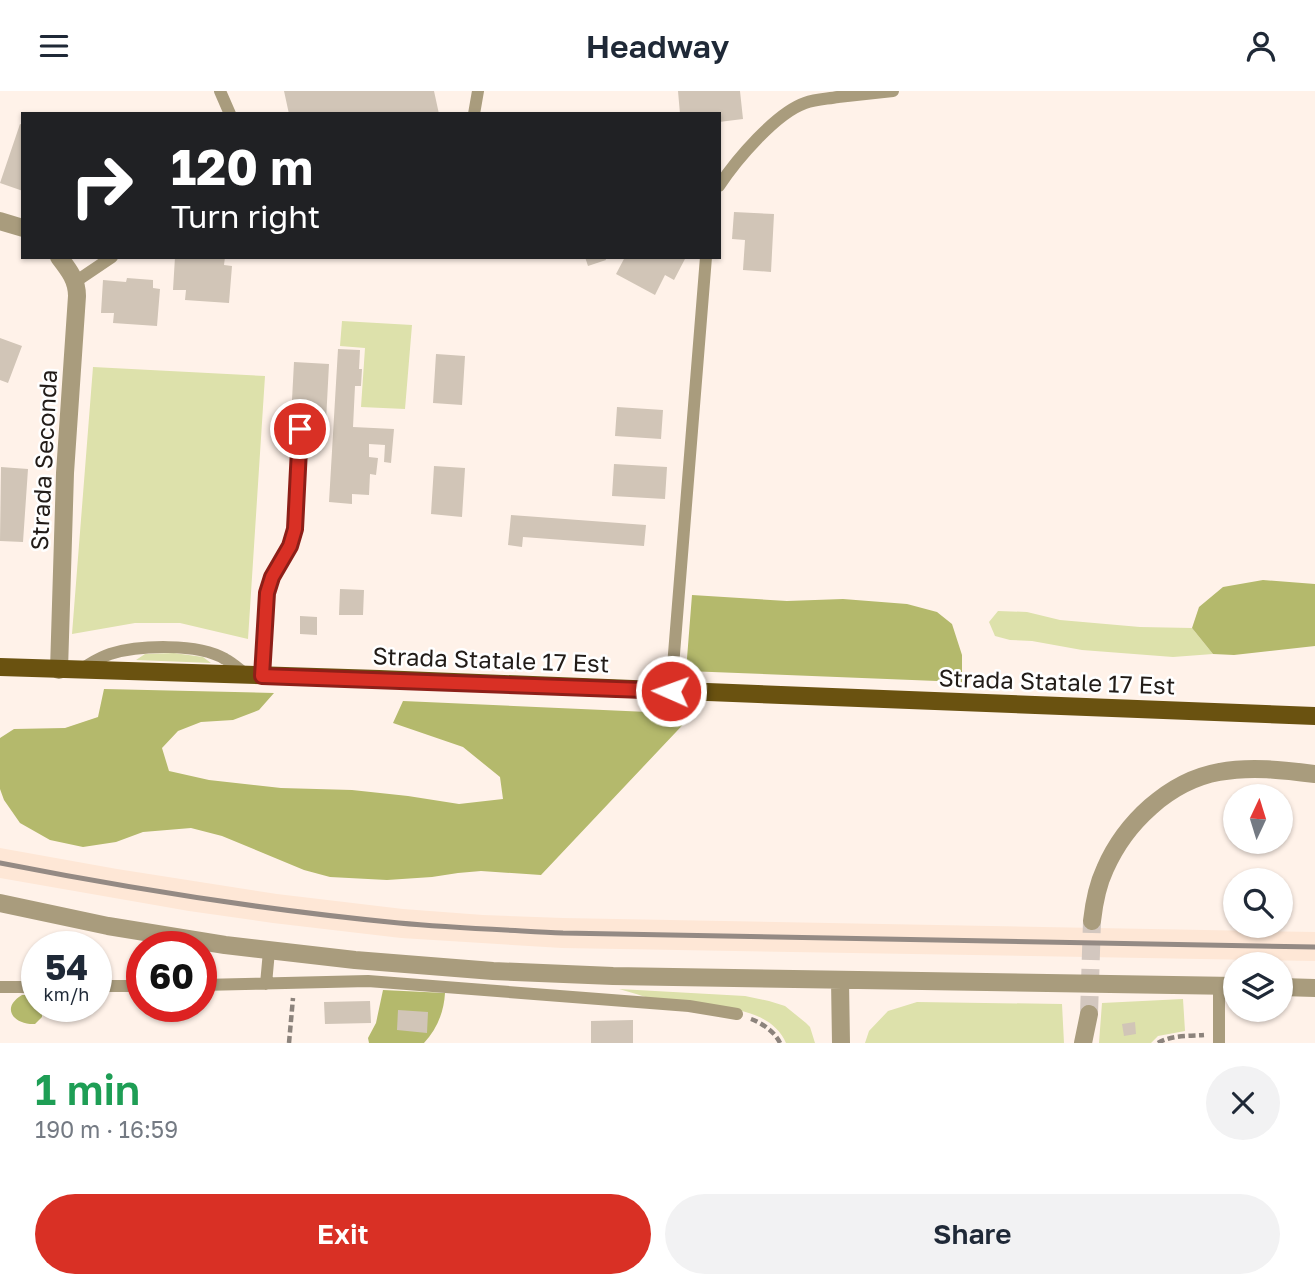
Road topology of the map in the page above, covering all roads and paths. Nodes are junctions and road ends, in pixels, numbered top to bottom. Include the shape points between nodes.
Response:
1 (219, 91) edge
2 (478, 91) edge
3 (893, 91) edge
4 (818, 95) edge
5 (229, 112) edge
6 (474, 112) edge
7 (721, 183) edge
8 (0, 221) edge
9 (21, 227) edge
10 (60, 259) edge
11 (109, 259) edge
12 (706, 259) edge
13 (75, 282) junction
14 (300, 429) dead end
15 (0, 667) edge
16 (59, 670) junction
17 (79, 671) junction
18 (255, 675) junction
19 (671, 691) junction
20 (1315, 716) edge
21 (1315, 774) edge
22 (0, 902) edge
23 (1092, 921) tunnel mouth
24 (269, 951) junction
25 (839, 980) junction
26 (294, 983) junction
27 (266, 984) junction
28 (217, 985) edge
29 (1223, 986) edge
30 (21, 987) edge
31 (1293, 987) edge
32 (0, 988) edge
33 (1315, 988) edge
34 (1223, 1012) edge
35 (737, 1014) joint
36 (1089, 1014) tunnel mouth
37 (1219, 1039) edge
38 (289, 1043) edge
39 (780, 1043) edge
40 (841, 1043) edge
41 (1083, 1043) edge
42 (1158, 1043) edge

1 - 5 lane
2 - 6 lane
3 - 4 lane
4 - 7 lane via 779,119
8 - 9 street
10 - 13 street
11 - 13 lane
12 - 19 lane
13 - 16 street, Strada Seconda
14 - 18 lane via 295,529 267,593
15 - 16 main road, Strada Statale 17 Est
16 - 17 main road, Strada Statale 17 Est
17 - 18 main road, Strada Statale 17 Est
17 - 18 lane via 118,652 172,647 205,651
18 - 19 main road, Strada Statale 17 Est
19 - 20 main road, Strada Statale 17 Est
21 - 23 street via 1228,770 1204,775 1173,790 1135,823 1111,856 1099,884
22 - 24 street via 152,934
24 - 25 street via 506,972
24 - 27 lane
25 - 29 street
25 - 40 street
26 - 27 lane
26 - 35 lane via 368,981 689,1006
26 - 38 path
27 - 28 lane
30 - 32 lane
31 - 33 street
34 - 37 lane
35 - 39 path via 760,1022
36 - 41 street
37 - 42 path via 1181,1036

